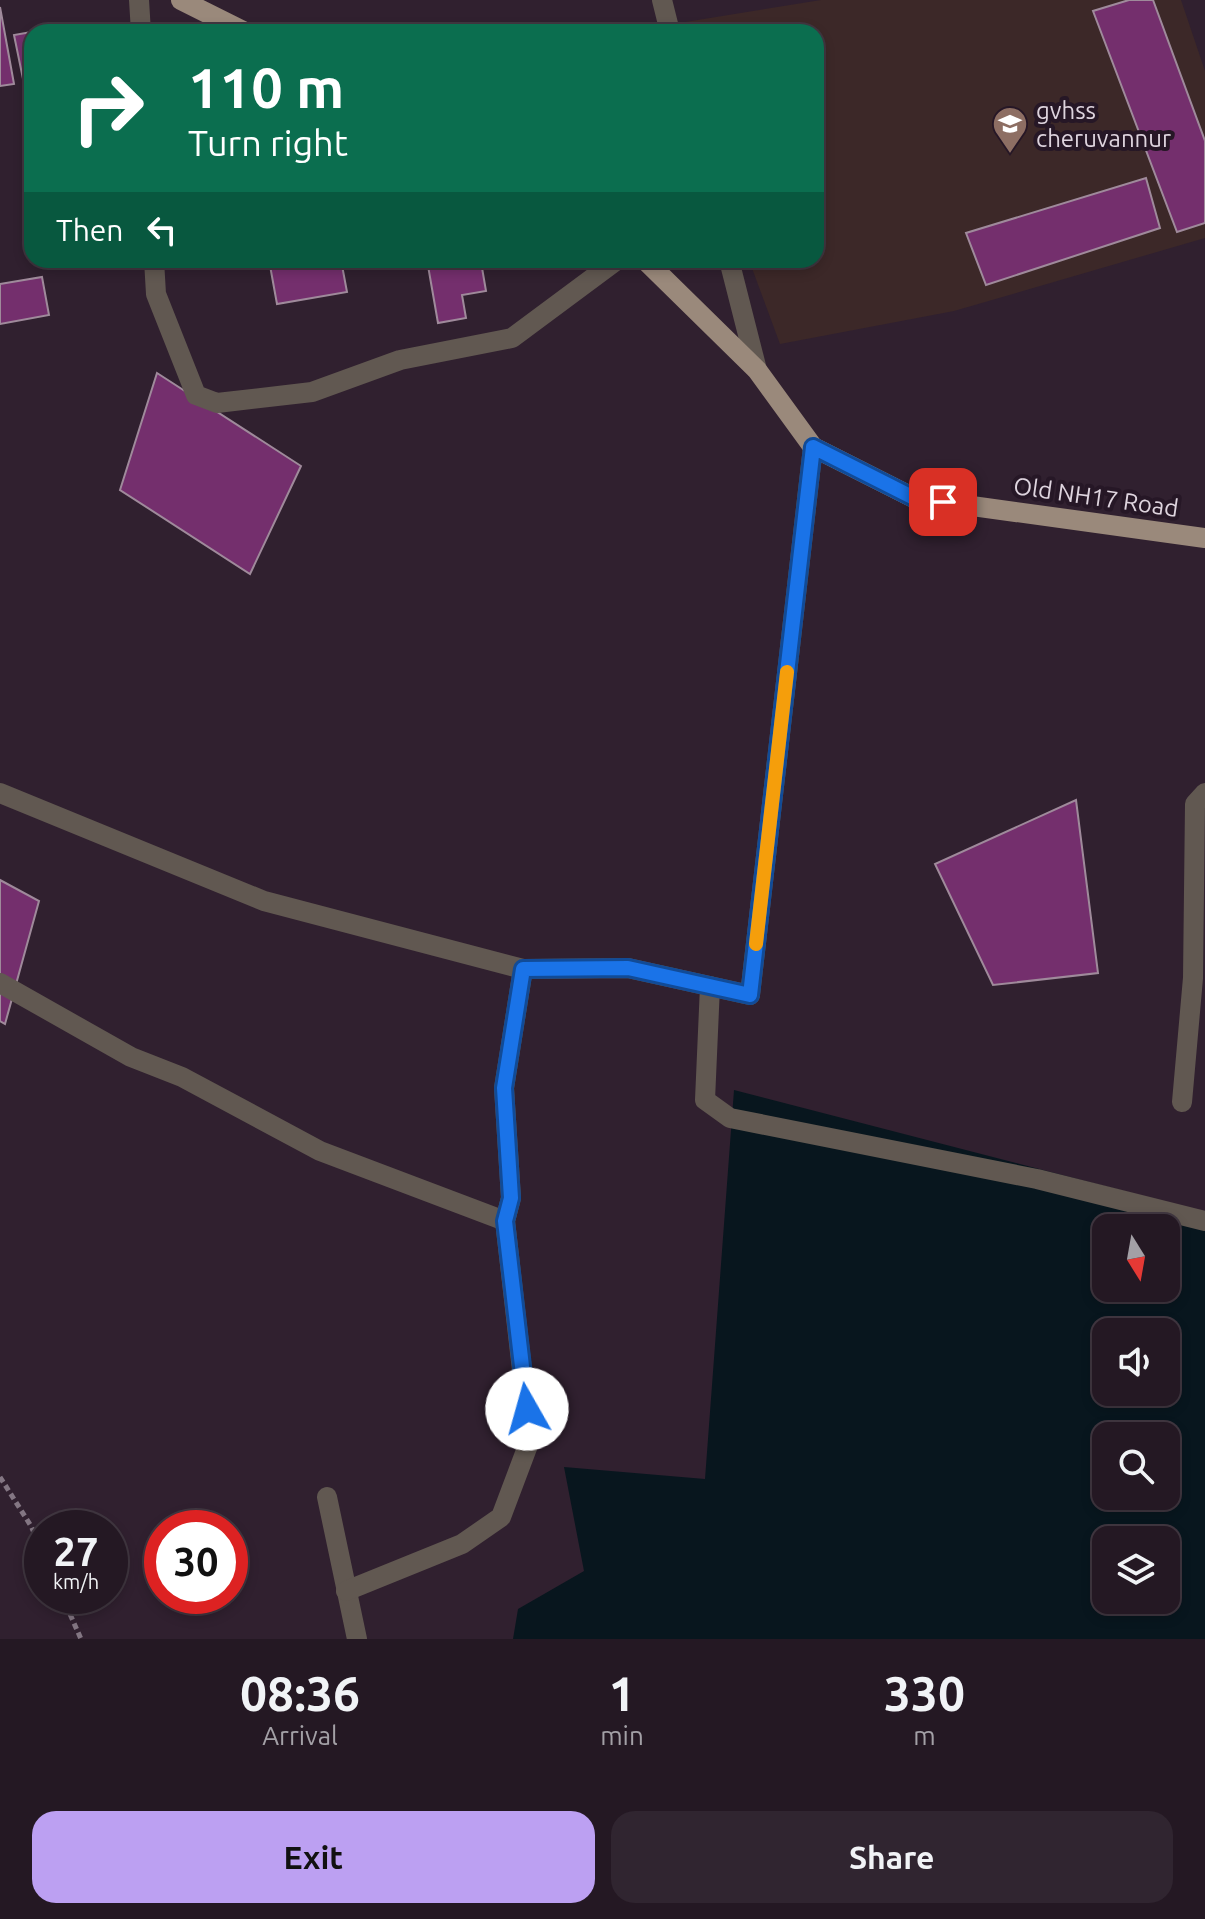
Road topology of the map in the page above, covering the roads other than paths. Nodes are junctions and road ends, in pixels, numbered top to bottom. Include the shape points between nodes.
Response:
1 (139, 0) edge
2 (181, 0) edge
3 (662, 0) edge
4 (140, 24) edge
5 (229, 24) edge
6 (668, 24) edge
7 (154, 268) edge
8 (606, 268) edge
9 (653, 268) edge
10 (731, 268) edge
11 (757, 370) junction
12 (813, 447) junction
13 (1205, 538) edge
14 (0, 793) edge
15 (1205, 793) edge
16 (523, 969) junction
17 (0, 983) edge
18 (710, 986) junction
19 (1182, 1102) dead end
20 (505, 1221) junction
21 (1205, 1221) edge
22 (327, 1497) dead end
23 (346, 1591) junction
24 (357, 1639) edge

1 - 4 street
2 - 5 main road
3 - 6 street
7 - 8 street via 156,294 196,395 217,403 312,392 400,360 512,338
9 - 11 main road, Old NH17 Road
10 - 11 street
11 - 12 main road, Old NH17 Road
12 - 13 main road, Old NH17 Road via 914,498
12 - 18 street via 750,995
14 - 16 street via 264,901
15 - 19 street via 1195,804 1193,978
16 - 18 street via 628,968
16 - 20 street via 504,1088 511,1198
17 - 20 street via 131,1057 182,1077 320,1151
18 - 21 street via 705,1100 730,1118 1037,1179
20 - 23 street via 530,1440 501,1517 462,1544
22 - 23 street
23 - 24 street

